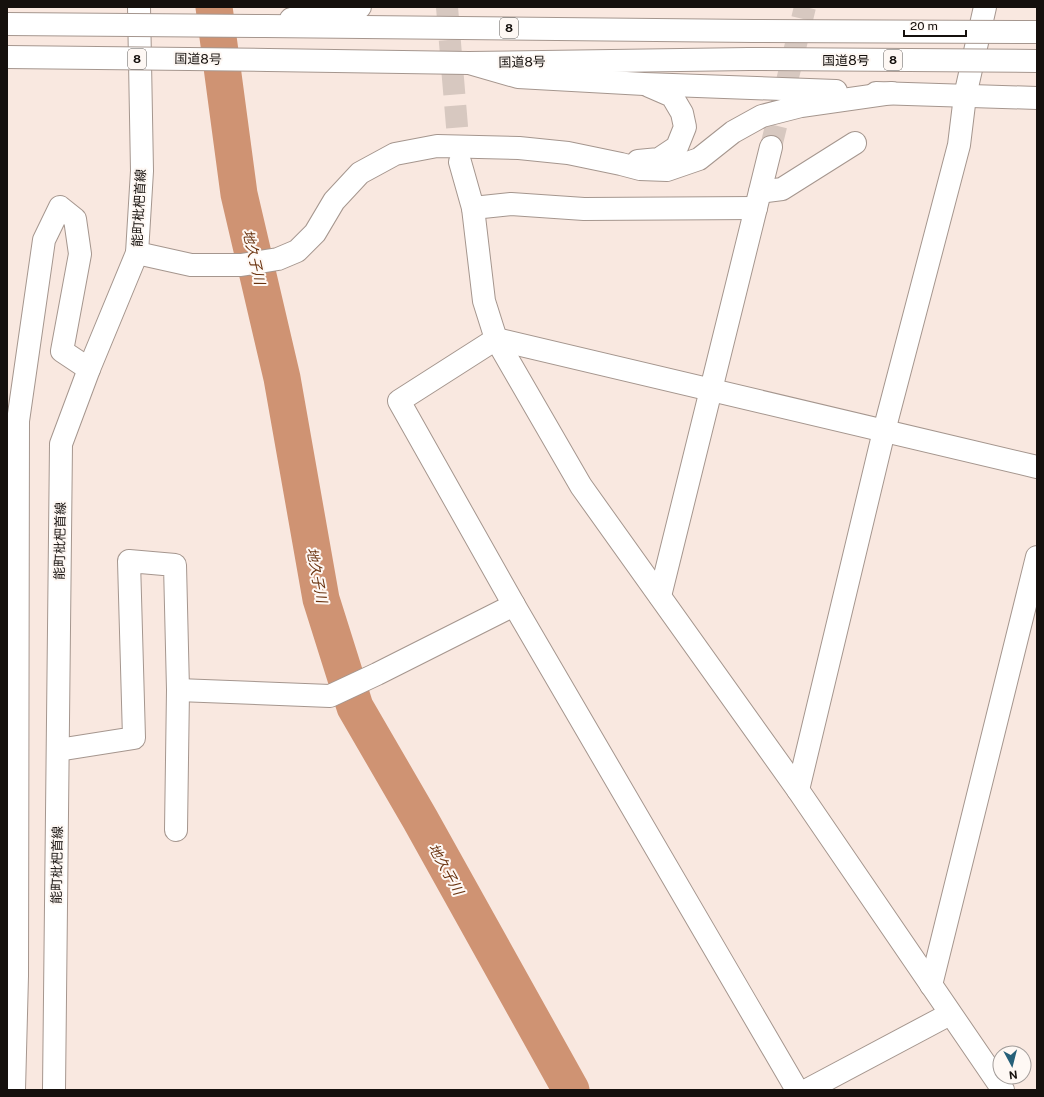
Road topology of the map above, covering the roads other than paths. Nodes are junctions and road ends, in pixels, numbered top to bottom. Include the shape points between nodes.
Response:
1 (139, 7) edge
2 (360, 7) edge
3 (986, 7) edge
4 (7, 24) edge
5 (265, 26) junction
6 (1037, 32) edge
7 (7, 58) edge
8 (1037, 61) edge
9 (470, 63) junction
10 (644, 84) junction
11 (892, 93) junction
12 (965, 96) junction
13 (1037, 98) edge
14 (855, 143) dead end
15 (771, 147) tunnel mouth
16 (460, 162) tunnel mouth
17 (621, 164) junction
18 (758, 200) junction
19 (473, 208) junction
20 (137, 253) junction
21 (496, 339) junction
22 (89, 369) junction
23 (711, 390) junction
24 (18, 421) junction
25 (884, 431) junction
26 (7, 448) edge
27 (1037, 467) edge
28 (1037, 557) edge
29 (660, 596) junction
30 (514, 606) junction
31 (178, 690) junction
32 (58, 750) junction
33 (798, 790) junction
34 (176, 830) dead end
35 (931, 986) junction
36 (950, 1014) junction
37 (14, 1090) edge
38 (54, 1090) edge
39 (797, 1090) edge
40 (808, 1090) edge
41 (1003, 1090) edge

1 - 20 main road, 能町枇杷首線 via 142,171
2 - 5 main road, 8 via 327,9
3 - 12 main road
4 - 5 main road, 8, bridge
5 - 6 main road, 8, bridge
7 - 9 main road, 国道8号 / 8, bridge
8 - 9 main road, 国道8号 / 8, bridge via 749,59
9 - 10 main road, 8 via 518,77
10 - 11 main road, 8
10 - 17 main road, 8 via 672,96 682,113 685,127 677,147 660,159
11 - 12 main road, 8
11 - 17 main road, 8 via 801,106 762,116 733,132 699,159 667,170 640,169
12 - 13 main road, 8
12 - 25 main road via 959,145
14 - 18 main road via 782,189
15 - 18 main road
16 - 19 main road
17 - 20 main road, 8 via 568,153 518,148 437,146 395,154 360,173 334,201 315,232 297,251 278,259 241,265 191,265
18 - 19 main road via 584,210 511,204
18 - 23 main road
19 - 21 main road via 484,301
20 - 22 main road, 能町枇杷首線
21 - 23 main road
21 - 29 main road via 581,486
21 - 30 main road via 399,401
22 - 24 main road via 62,351 80,254 75,220 60,207 44,240
22 - 32 main road, 能町枇杷首線 via 61,444
23 - 25 main road
23 - 29 main road
24 - 26 main road
24 - 37 main road via 17,976
25 - 27 main road
25 - 33 main road
28 - 35 main road
29 - 33 main road
30 - 31 main road via 330,696
30 - 39 main road
31 - 32 main road via 175,565 129,561 134,738
31 - 34 main road
32 - 38 main road, 能町枇杷首線
33 - 35 main road
35 - 36 main road
36 - 40 main road
36 - 41 main road

